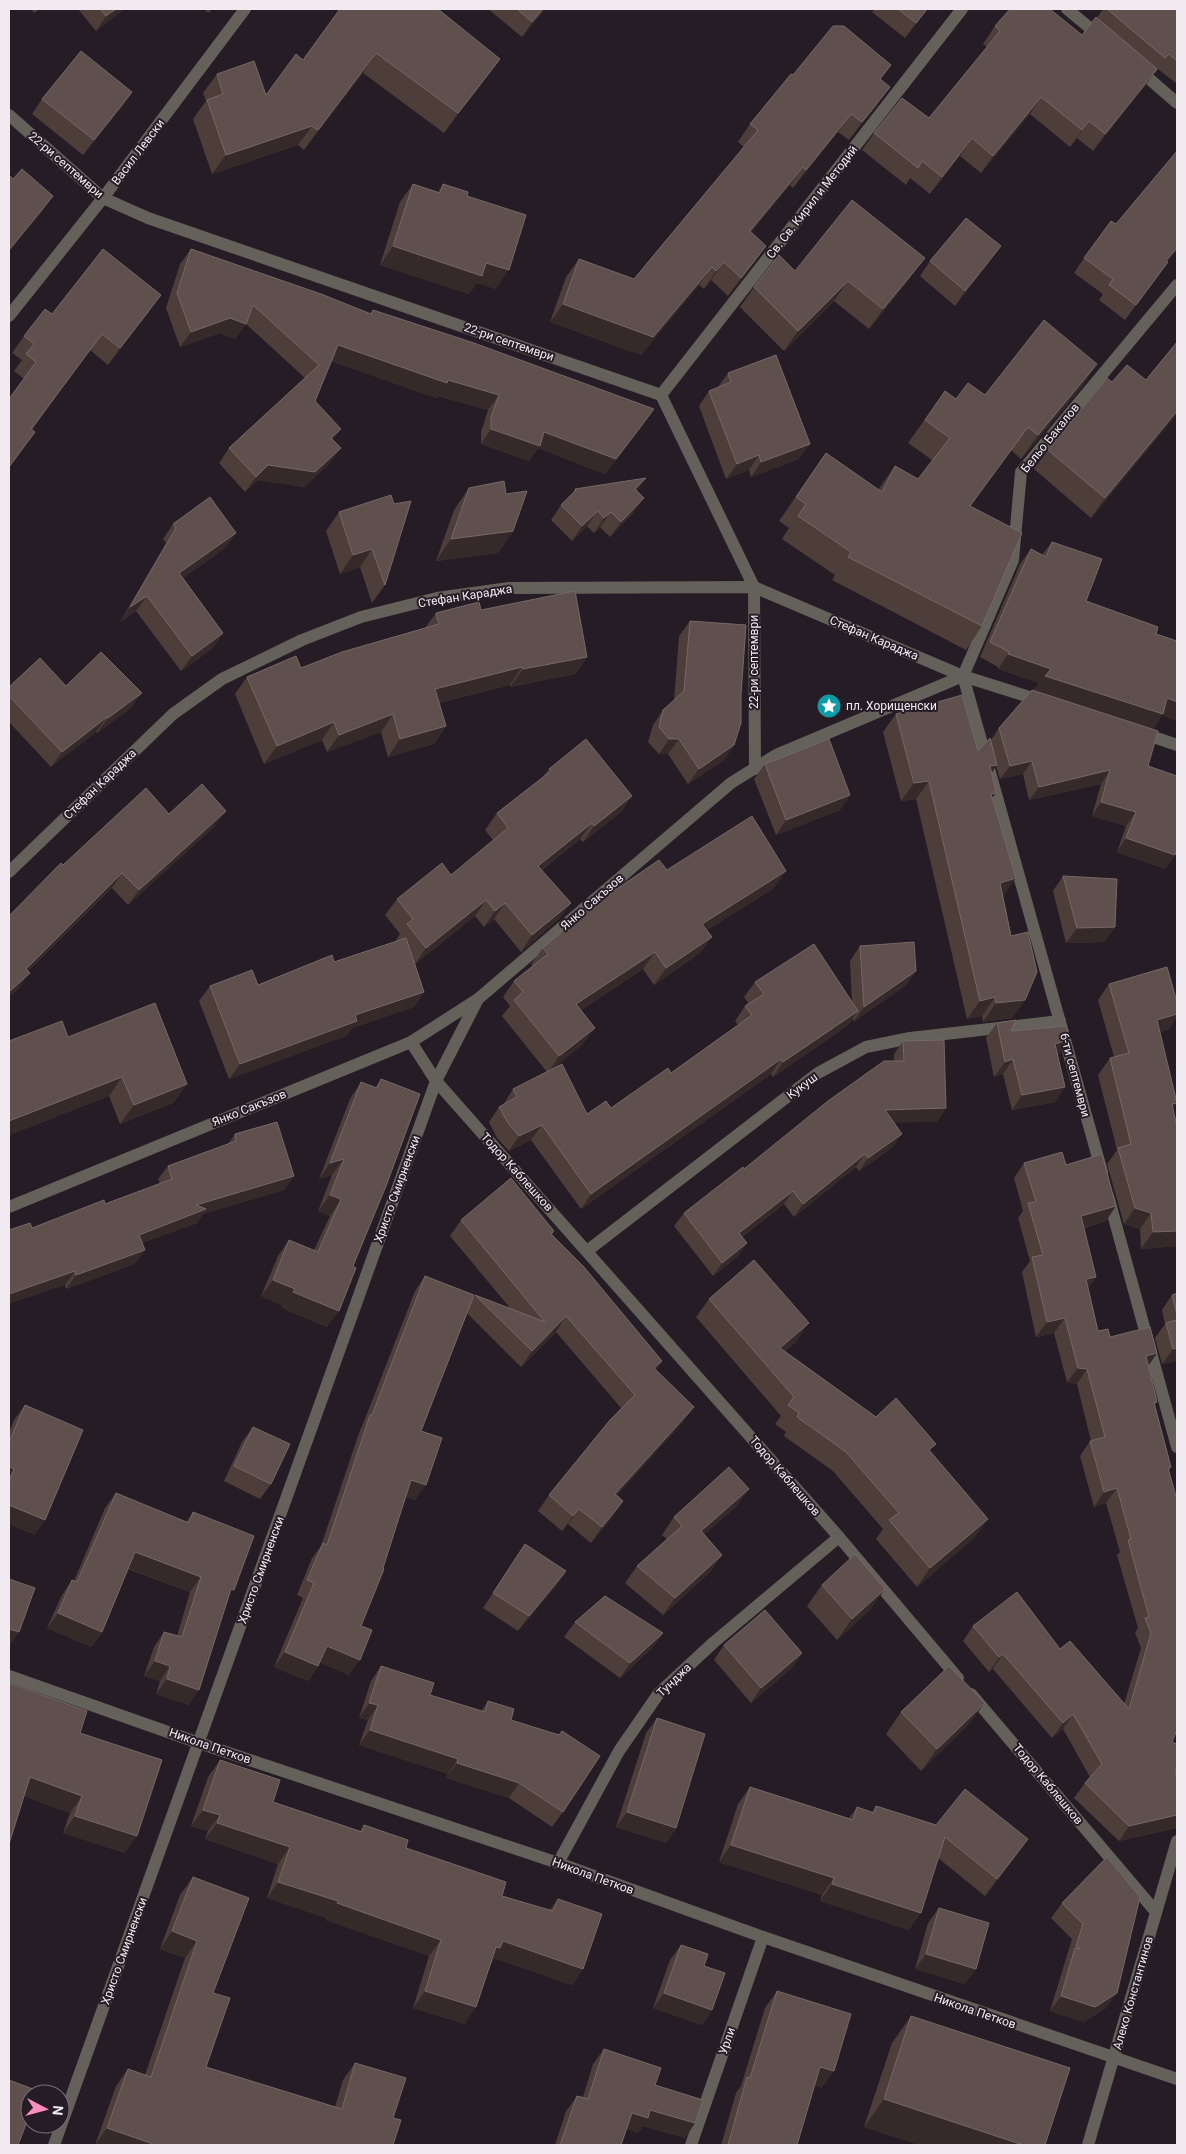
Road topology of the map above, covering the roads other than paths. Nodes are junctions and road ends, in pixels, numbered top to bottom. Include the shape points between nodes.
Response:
1 (245, 9) edge
2 (962, 9) edge
3 (1068, 9) edge
4 (1111, 47) edge
5 (1126, 59) edge
6 (1177, 104) edge
7 (9, 114) edge
8 (103, 198) junction
9 (1177, 285) edge
10 (9, 316) edge
11 (662, 395) junction
12 (754, 587) junction
13 (963, 676) junction
14 (1056, 706) edge
15 (1131, 730) edge
16 (1177, 745) edge
17 (754, 769) junction
18 (9, 872) edge
19 (478, 999) junction
20 (1060, 1021) junction
21 (411, 1042) junction
22 (436, 1081) junction
23 (9, 1207) edge
24 (587, 1251) junction
25 (1177, 1447) edge
26 (839, 1536) junction
27 (9, 1676) edge
28 (199, 1743) junction
29 (1177, 1841) edge
30 (558, 1864) junction
31 (1156, 1912) junction
32 (763, 1937) junction
33 (1114, 2059) junction
34 (1177, 2079) edge
35 (54, 2145) edge
36 (691, 2145) edge
37 (1088, 2145) edge

1 - 8 street, Васил Левски
2 - 11 street, Св. Св. Кирил и Методий
3 - 4 street
5 - 6 street
7 - 8 street, 22-ри септември
8 - 10 street, Васил Левски
8 - 11 street, 22-ри септември via 148,218
9 - 13 street, Бельо Бакалов via 1020,472 1012,560
11 - 12 street, 22-ри септември
12 - 13 street, Стефан Караджа
12 - 17 street, 22-ри септември
12 - 18 street, Стефан Караджа via 509,588 437,598 361,617 302,640 222,679 173,714
13 - 14 street
13 - 17 street, Янко Сакъзов via 776,755
13 - 20 street, 6-ти септември
15 - 16 street
17 - 19 street, Янко Сакъзов via 731,783
19 - 21 street, Янко Сакъзов
19 - 22 street, Христо Смирненски
20 - 24 street, Кукуш via 910,1038 866,1047 818,1073
20 - 25 street, 6-ти септември
21 - 22 street, Тодор Каблешков
21 - 23 street, Янко Сакъзов
22 - 24 street, Тодор Каблешков
22 - 28 street, Христо Смирненски
24 - 26 street, Тодор Каблешков
26 - 30 street, Тунджа via 658,1693 619,1751
26 - 31 street, Тодор Каблешков
27 - 28 street, Никола Петков
28 - 30 street, Никола Петков
28 - 35 street, Христо Смирненски
29 - 31 street, Алеко Константинов
30 - 32 street, Никола Петков
31 - 33 street, Алеко Константинов
32 - 33 street, Никола Петков
32 - 36 street, Урли
33 - 34 street, Никола Петков
33 - 37 street, Алеко Константинов

